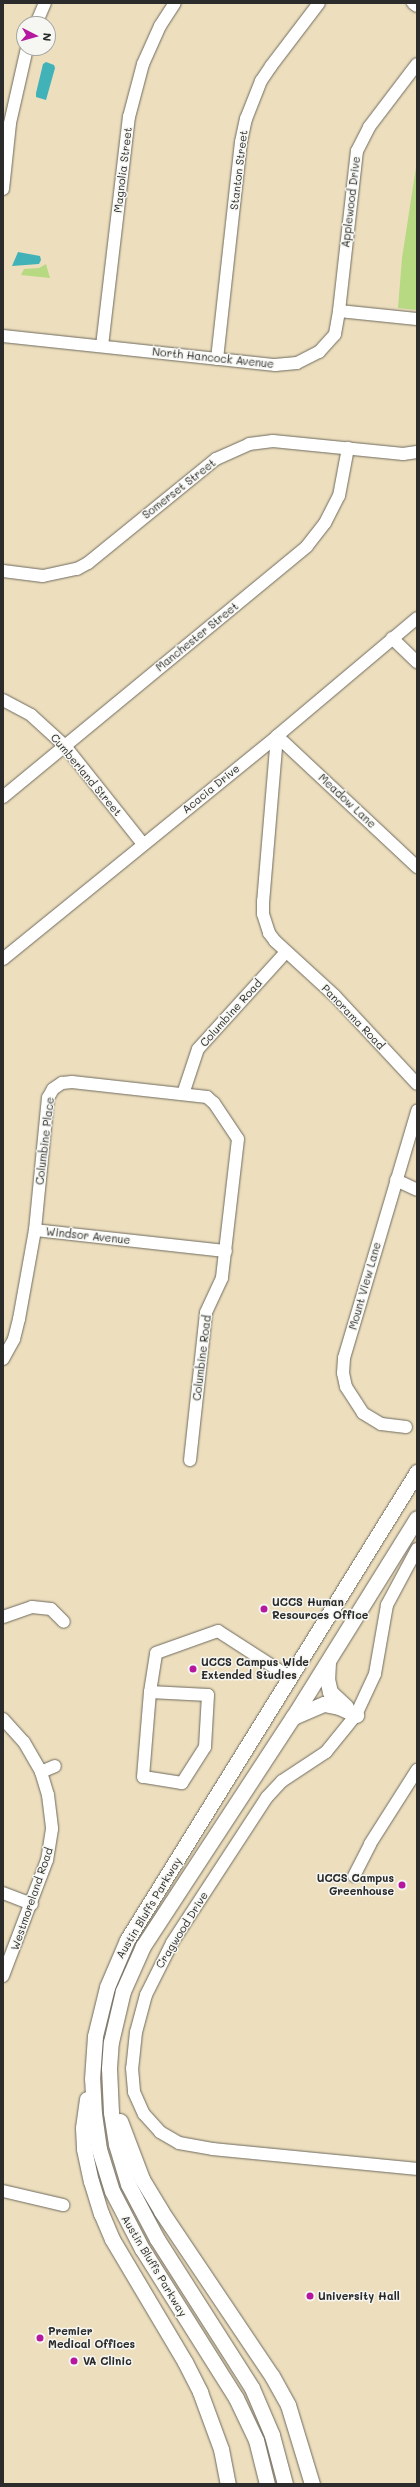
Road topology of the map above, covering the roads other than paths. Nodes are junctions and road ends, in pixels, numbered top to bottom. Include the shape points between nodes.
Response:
1 (46, 3) edge
2 (175, 3) edge
3 (319, 3) edge
4 (413, 3) edge
5 (417, 6) edge
6 (40, 16) edge
7 (25, 56) edge
8 (417, 64) edge
9 (3, 189) edge
10 (339, 311) junction
11 (417, 319) edge
12 (3, 336) edge
13 (102, 346) junction
14 (217, 359) junction
15 (348, 448) junction
16 (417, 452) edge
17 (3, 571) edge
18 (417, 618) edge
19 (392, 638) junction
20 (417, 662) edge
21 (3, 700) edge
22 (277, 736) junction
23 (65, 746) junction
24 (3, 797) edge
25 (143, 844) junction
26 (417, 867) edge
27 (286, 952) junction
28 (3, 959) edge
29 (417, 1084) edge
30 (183, 1094) junction
31 (417, 1111) edge
32 (396, 1180) junction
33 (417, 1190) edge
34 (35, 1230) junction
35 (226, 1251) junction
36 (3, 1359) edge
37 (406, 1427) dead end
38 (190, 1460) dead end
39 (417, 1472) edge
40 (417, 1518) edge
41 (417, 1549) edge
42 (3, 1617) edge
43 (64, 1622) dead end
44 (328, 1661) junction
45 (291, 1678) junction
46 (150, 1692) junction
47 (356, 1715) junction
48 (293, 1716) junction
49 (3, 1719) edge
50 (55, 1766) dead end
51 (417, 1770) edge
52 (41, 1772) junction
53 (354, 1876) dead end
54 (3, 1893) edge
55 (32, 1904) junction
56 (3, 1976) edge
57 (92, 2079) junction
58 (109, 2095) junction
59 (417, 2169) edge
60 (3, 2191) edge
61 (63, 2205) dead end
62 (228, 2484) edge
63 (267, 2484) edge
64 (285, 2484) edge
65 (312, 2484) edge

1 - 6 street
2 - 13 street, Magnolia Street via 160,26 143,64 129,117
3 - 14 street, Stanton Street via 270,66 261,81 246,119 241,142
4 - 5 street
7 - 9 street via 10,123
8 - 10 street, Applewood Drive via 369,127 357,151
10 - 11 street
10 - 14 street, North Hancock Avenue via 335,334 328,344 309,358 275,365
12 - 13 street, North Hancock Avenue
13 - 14 street, North Hancock Avenue
15 - 16 street, Somerset Street via 403,454
15 - 17 street, Somerset Street via 273,441 237,448 203,468 88,563 56,575
15 - 23 street, Manchester Street via 339,496 325,523 308,546
18 - 19 street, Acacia Drive
19 - 20 street
19 - 22 street, Acacia Drive
21 - 23 street, Cumberland Street via 31,715
22 - 25 street, Acacia Drive
22 - 26 street, Meadow Lane
22 - 27 street via 263,914 269,933
23 - 24 street, Manchester Street
23 - 25 street, Cumberland Street
25 - 28 street, Acacia Drive
27 - 29 street, Panorama Road via 335,996
27 - 30 street, Columbine Road via 198,1049
30 - 34 street, Columbine Place via 72,1082 53,1089 48,1098
30 - 35 street, Columbine Road via 207,1097 214,1103 238,1139
31 - 32 street, Mount View Lane
32 - 33 street
32 - 37 street, Mount View Lane via 344,1358 343,1373 346,1387 363,1413 381,1424
34 - 35 street, Windsor Avenue
34 - 36 street, Windsor Avenue via 19,1319 14,1339
35 - 38 street, Columbine Road via 222,1278 206,1313
39 - 45 main road, Austin Bluffs Parkway
40 - 44 main road, Austin Bluffs Parkway
41 - 47 street, Cragwood Drive via 388,1605 375,1674
42 - 43 street via 32,1607 51,1609
44 - 47 main road via 327,1679 330,1692
44 - 48 main road, Austin Bluffs Parkway
45 - 46 street via 218,1631 156,1653
45 - 48 main road via 296,1689
45 - 57 main road, Austin Bluffs Parkway via 226,1777 127,1940 115,1966 100,2012
46 - 46 street via 143,1777 182,1783 205,1747 208,1695
47 - 48 main road via 339,1706 324,1704
47 - 59 street, Cragwood Drive via 326,1752 282,1781 267,1797 172,1943 155,1974 141,2011 133,2050 132,2083 138,2102 150,2123 169,2139 179,2143 212,2149
48 - 58 main road, Austin Bluffs Parkway via 162,1916 135,1962 115,2017 110,2055
49 - 52 street, Westmoreland Road via 24,1742
50 - 52 street
51 - 53 street via 373,1839
52 - 55 street, Westmoreland Road via 48,1795 52,1829 47,1860
54 - 55 street
55 - 56 street, Westmoreland Road
57 - 62 main road via 85,2108 84,2142 90,2181 119,2252 185,2362 200,2392 221,2449
57 - 63 main road, Austin Bluffs Parkway via 99,2149 112,2191 142,2248 234,2393 256,2440
58 - 64 main road, Austin Bluffs Parkway via 116,2144 128,2184 157,2239 252,2388 272,2435
58 - 65 main road via 142,2179 272,2376 288,2405
60 - 61 street

